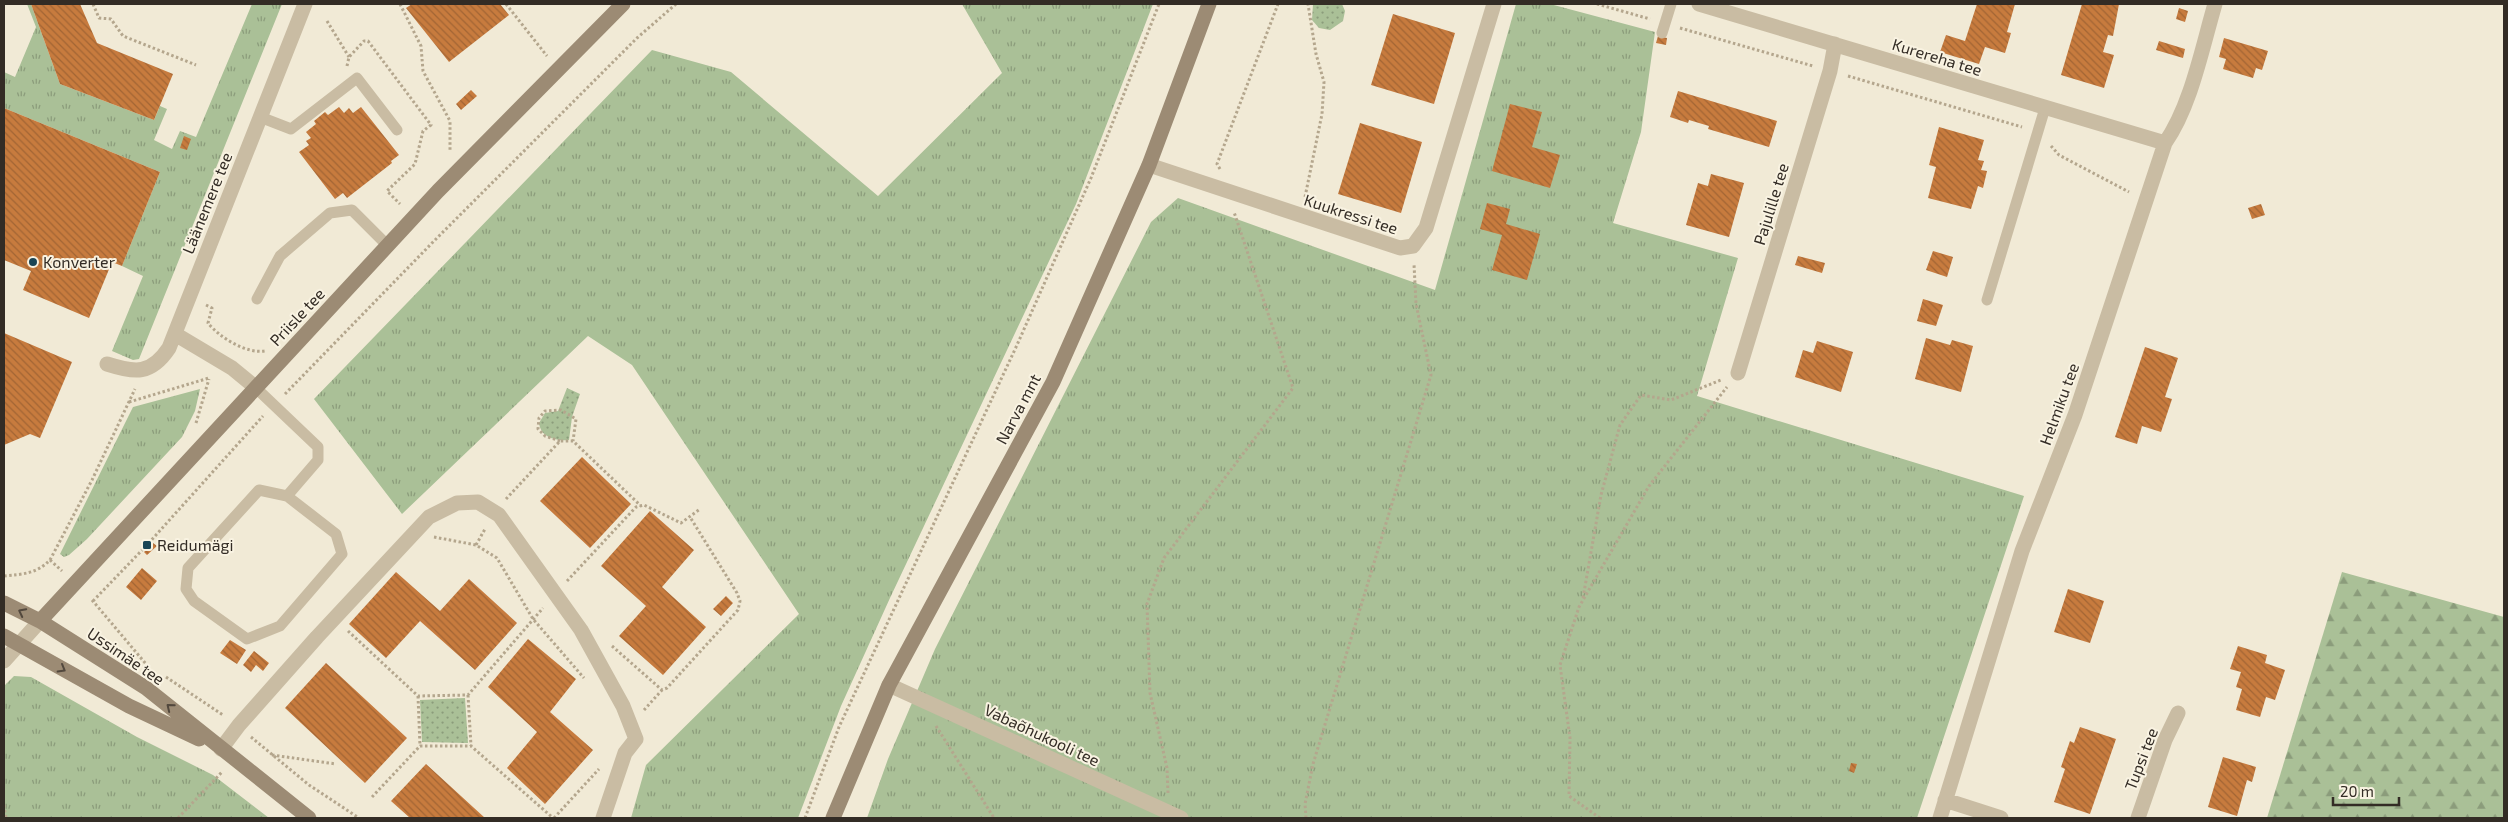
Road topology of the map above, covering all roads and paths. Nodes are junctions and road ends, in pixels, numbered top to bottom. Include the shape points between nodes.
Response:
1 (93, 4) edge
2 (306, 4) edge
3 (400, 4) edge
4 (506, 4) edge
5 (623, 4) edge
6 (676, 4) edge
7 (1159, 4) edge
8 (1209, 4) edge
9 (1278, 4) edge
10 (1308, 4) edge
11 (1494, 4) edge
12 (1671, 4) edge
13 (1699, 4) edge
14 (2215, 4) edge
15 (327, 21) dead end
16 (1662, 33) dead end
17 (1835, 44) junction
18 (357, 46) dead end
19 (349, 57) dead end
20 (548, 57) dead end
21 (196, 66) dead end
22 (2045, 108) junction
23 (260, 117) junction
24 (397, 130) dead end
25 (2038, 132) junction
26 (2165, 143) junction
27 (450, 157) dead end
28 (1149, 165) junction
29 (1227, 191) junction
30 (2146, 201) junction
31 (1303, 204) dead end
32 (403, 206) dead end
33 (388, 246) junction
34 (1413, 246) junction
35 (257, 299) dead end
36 (1987, 300) dead end
37 (175, 334) junction
38 (231, 341) dead end
39 (219, 360) junction
40 (107, 364) dead end
41 (142, 370) junction
42 (1738, 373) junction
43 (255, 387) junction
44 (129, 402) junction
45 (275, 405) junction
46 (560, 441) junction
47 (573, 441) junction
48 (288, 496) junction
49 (641, 506) junction
50 (700, 509) dead end
51 (494, 512) junction
52 (690, 517) junction
53 (409, 538) junction
54 (476, 546) junction
55 (50, 560) junction
56 (4, 576) edge
57 (76, 584) junction
58 (555, 594) junction
59 (92, 601) junction
60 (1582, 602) junction
61 (4, 603) edge
62 (334, 618) junction
63 (533, 619) junction
64 (40, 622) junction
65 (4, 636) edge
66 (608, 643) dead end
67 (19, 645) junction
68 (4, 661) edge
69 (151, 667) dead end
70 (158, 673) dead end
71 (591, 684) dead end
72 (889, 684) junction
73 (468, 695) junction
74 (418, 696) junction
75 (2178, 714) dead end
76 (239, 726) junction
77 (941, 737) dead end
78 (420, 746) junction
79 (471, 746) junction
80 (221, 749) junction
81 (270, 755) junction
82 (234, 759) junction
83 (336, 764) dead end
84 (600, 768) dead end
85 (372, 797) dead end
86 (1945, 800) junction
87 (4, 805) edge
88 (1174, 815) edge
89 (6, 818) edge
90 (178, 818) edge
91 (309, 818) edge
92 (359, 818) edge
93 (553, 818) edge
94 (603, 818) edge
95 (805, 818) edge
96 (832, 818) edge
97 (994, 818) edge
98 (1306, 818) edge
99 (1600, 818) edge
100 (1940, 818) edge
101 (2001, 818) edge
102 (2138, 818) edge

1 - 21 path via 99,18 111,19 123,36
2 - 23 street, Läänemere tee
3 - 27 path via 421,46 423,71 450,121
4 - 20 path
5 - 33 street, Priisle tee
6 - 45 path via 637,38
7 - 95 path via 1091,178 1017,345 846,710
8 - 28 street, Narva mnt
9 - 29 path via 1217,164
10 - 31 path via 1314,46 1324,82 1322,114
11 - 34 street, Kuukressi tee via 1426,228
12 - 16 lane
13 - 17 street, Kurereha tee
14 - 26 street, Helmiku tee via 2191,84 2174,130
15 - 19 path
17 - 22 street, Kurereha tee
17 - 42 street, Pajulille tee via 1830,71
18 - 32 path via 368,41 431,125 423,132 415,164 387,191
22 - 25 lane
22 - 26 street, Kurereha tee
23 - 24 lane via 291,129 357,78
23 - 37 street, Läänemere tee
25 - 30 path via 2059,155
25 - 36 lane
26 - 30 street, Helmiku tee
28 - 29 street, Kuukressi tee
28 - 72 street, Narva mnt via 1053,382
29 - 34 street, Kuukressi tee via 1400,248
29 - 88 path via 1293,388 1164,558 1147,604 1150,694
30 - 86 street, Helmiku tee via 2075,415 2022,551
33 - 35 lane via 352,210 330,213 280,256
33 - 43 street, Priisle tee
34 - 98 path via 1416,304 1431,375 1313,764 1305,804
37 - 39 street
37 - 41 street, Läänemere tee via 162,359
38 - 39 path
39 - 43 street
39 - 44 path via 209,379
40 - 41 street
41 - 44 path
42 - 60 path via 1649,486
42 - 60 path via 1671,400 1640,395 1620,425 1600,495
43 - 45 lane
43 - 57 street, Priisle tee
44 - 55 path
45 - 48 lane via 318,447 318,460
45 - 59 path
46 - 47 path
46 - 47 path via 545,436 538,429 539,418 545,411 561,410 576,419
46 - 51 path
47 - 49 path
48 - 48 lane via 259,490 188,568 186,589 194,601 247,639 280,626 342,554 336,534
49 - 52 path via 681,523
49 - 58 path via 636,507
50 - 52 path
51 - 53 street via 478,502 457,503 429,517
51 - 54 path
51 - 58 street
52 - 66 path via 738,593 738,610 662,690
53 - 54 path via 430,536
53 - 62 street
54 - 63 path via 497,558
55 - 56 path via 40,570 29,574
55 - 57 path
57 - 59 path
57 - 64 street, Priisle tee
58 - 63 path
58 - 94 street via 582,630 623,706 636,738 625,753
59 - 69 path
60 - 99 path via 1560,665 1570,738 1569,796
64 -> 61 street, Ussimäe tee
62 - 74 path
62 - 76 street
63 - 71 path
63 - 73 path
64 - 67 street, Priisle tee
80 -> 64 street, Ussimäe tee via 146,688
65 - 67 street, Ussimäe tee
67 - 68 street, Priisle tee
67 -> 80 street, Ussimäe tee via 129,706
70 - 76 path
72 - 88 street, Vabaõhukooli tee
72 - 96 street, Narva mnt
73 - 74 path
73 - 79 path
74 - 78 path
75 - 102 street, Tupsi tee via 2165,740
76 - 80 street
76 - 81 path
77 - 97 path
78 - 79 path
78 - 85 path
79 - 93 path
80 - 82 street, Ussimäe tee
81 - 83 path
81 - 92 path via 309,786
82 - 90 path
82 - 91 street, Ussimäe tee
84 - 93 path
86 - 100 street, Helmiku tee
86 - 101 street
87 - 89 path

